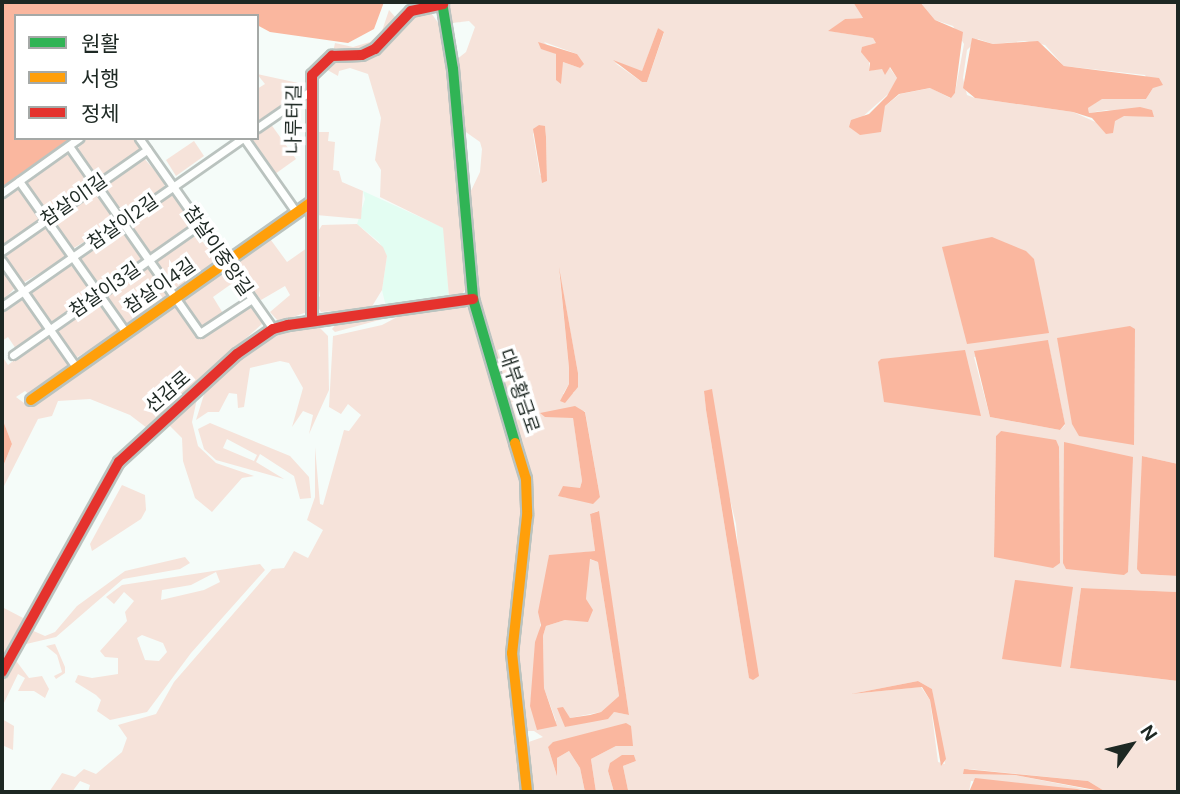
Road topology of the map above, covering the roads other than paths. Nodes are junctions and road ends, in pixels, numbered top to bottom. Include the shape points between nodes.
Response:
1 (442, 3) edge
2 (312, 90) junction
3 (259, 127) edge
4 (76, 140) edge
5 (140, 140) edge
6 (241, 140) edge
7 (245, 140) edge
8 (69, 146) junction
9 (147, 150) junction
10 (19, 181) junction
11 (96, 185) junction
12 (173, 187) junction
13 (2, 193) edge
14 (310, 203) junction
15 (296, 212) junction
16 (47, 219) junction
17 (122, 223) junction
18 (199, 225) junction
19 (2, 251) edge
20 (72, 257) junction
21 (148, 260) junction
22 (2, 261) edge
23 (226, 262) junction
24 (23, 291) junction
25 (99, 294) junction
26 (174, 298) junction
27 (252, 299) junction
28 (473, 299) junction
29 (2, 306) edge
30 (312, 320) junction
31 (49, 329) junction
32 (273, 329) junction
33 (125, 331) junction
34 (13, 355) dead end
35 (76, 367) junction
36 (31, 400) dead end
37 (2, 672) edge
38 (527, 792) edge

1 - 2 street, 나루터길 via 411,10 375,48 362,55 324,60 312,75
1 - 28 street, 대부황금로
2 - 3 street
2 - 14 street, 나루터길
4 - 8 street
5 - 9 street, 참살이중앙길
6 - 12 street, 참살이2길
7 - 15 street
8 - 10 street
8 - 11 street
9 - 11 street, 참살이1길
9 - 12 street, 참살이중앙길
10 - 13 street
10 - 16 street
11 - 16 street, 참살이1길
11 - 17 street
12 - 17 street, 참살이2길
12 - 18 street, 참살이중앙길
14 - 15 street, 참살이4길
14 - 30 street, 나루터길
15 - 23 street, 참살이4길
16 - 19 street, 참살이1길
16 - 20 street
17 - 20 street, 참살이2길
17 - 21 street
18 - 21 street, 참살이3길
18 - 23 street, 참살이중앙길
20 - 24 street, 참살이2길
20 - 25 street
21 - 25 street, 참살이3길
21 - 26 street
22 - 24 street
23 - 26 street, 참살이4길
23 - 27 street, 참살이중앙길
24 - 29 street, 참살이2길
24 - 31 street
25 - 31 street, 참살이3길
25 - 33 street
26 - 27 street via 200,334
26 - 33 street, 참살이4길
27 - 32 street, 참살이중앙길
28 - 30 street, 선감로
28 - 38 street, 대부황금로 via 526,479 527,516 512,672
30 - 32 street, 선감로
31 - 34 street, 참살이3길
31 - 35 street
32 - 37 street, 선감로 via 237,354 119,462
33 - 35 street, 참살이4길
35 - 36 street, 참살이4길

